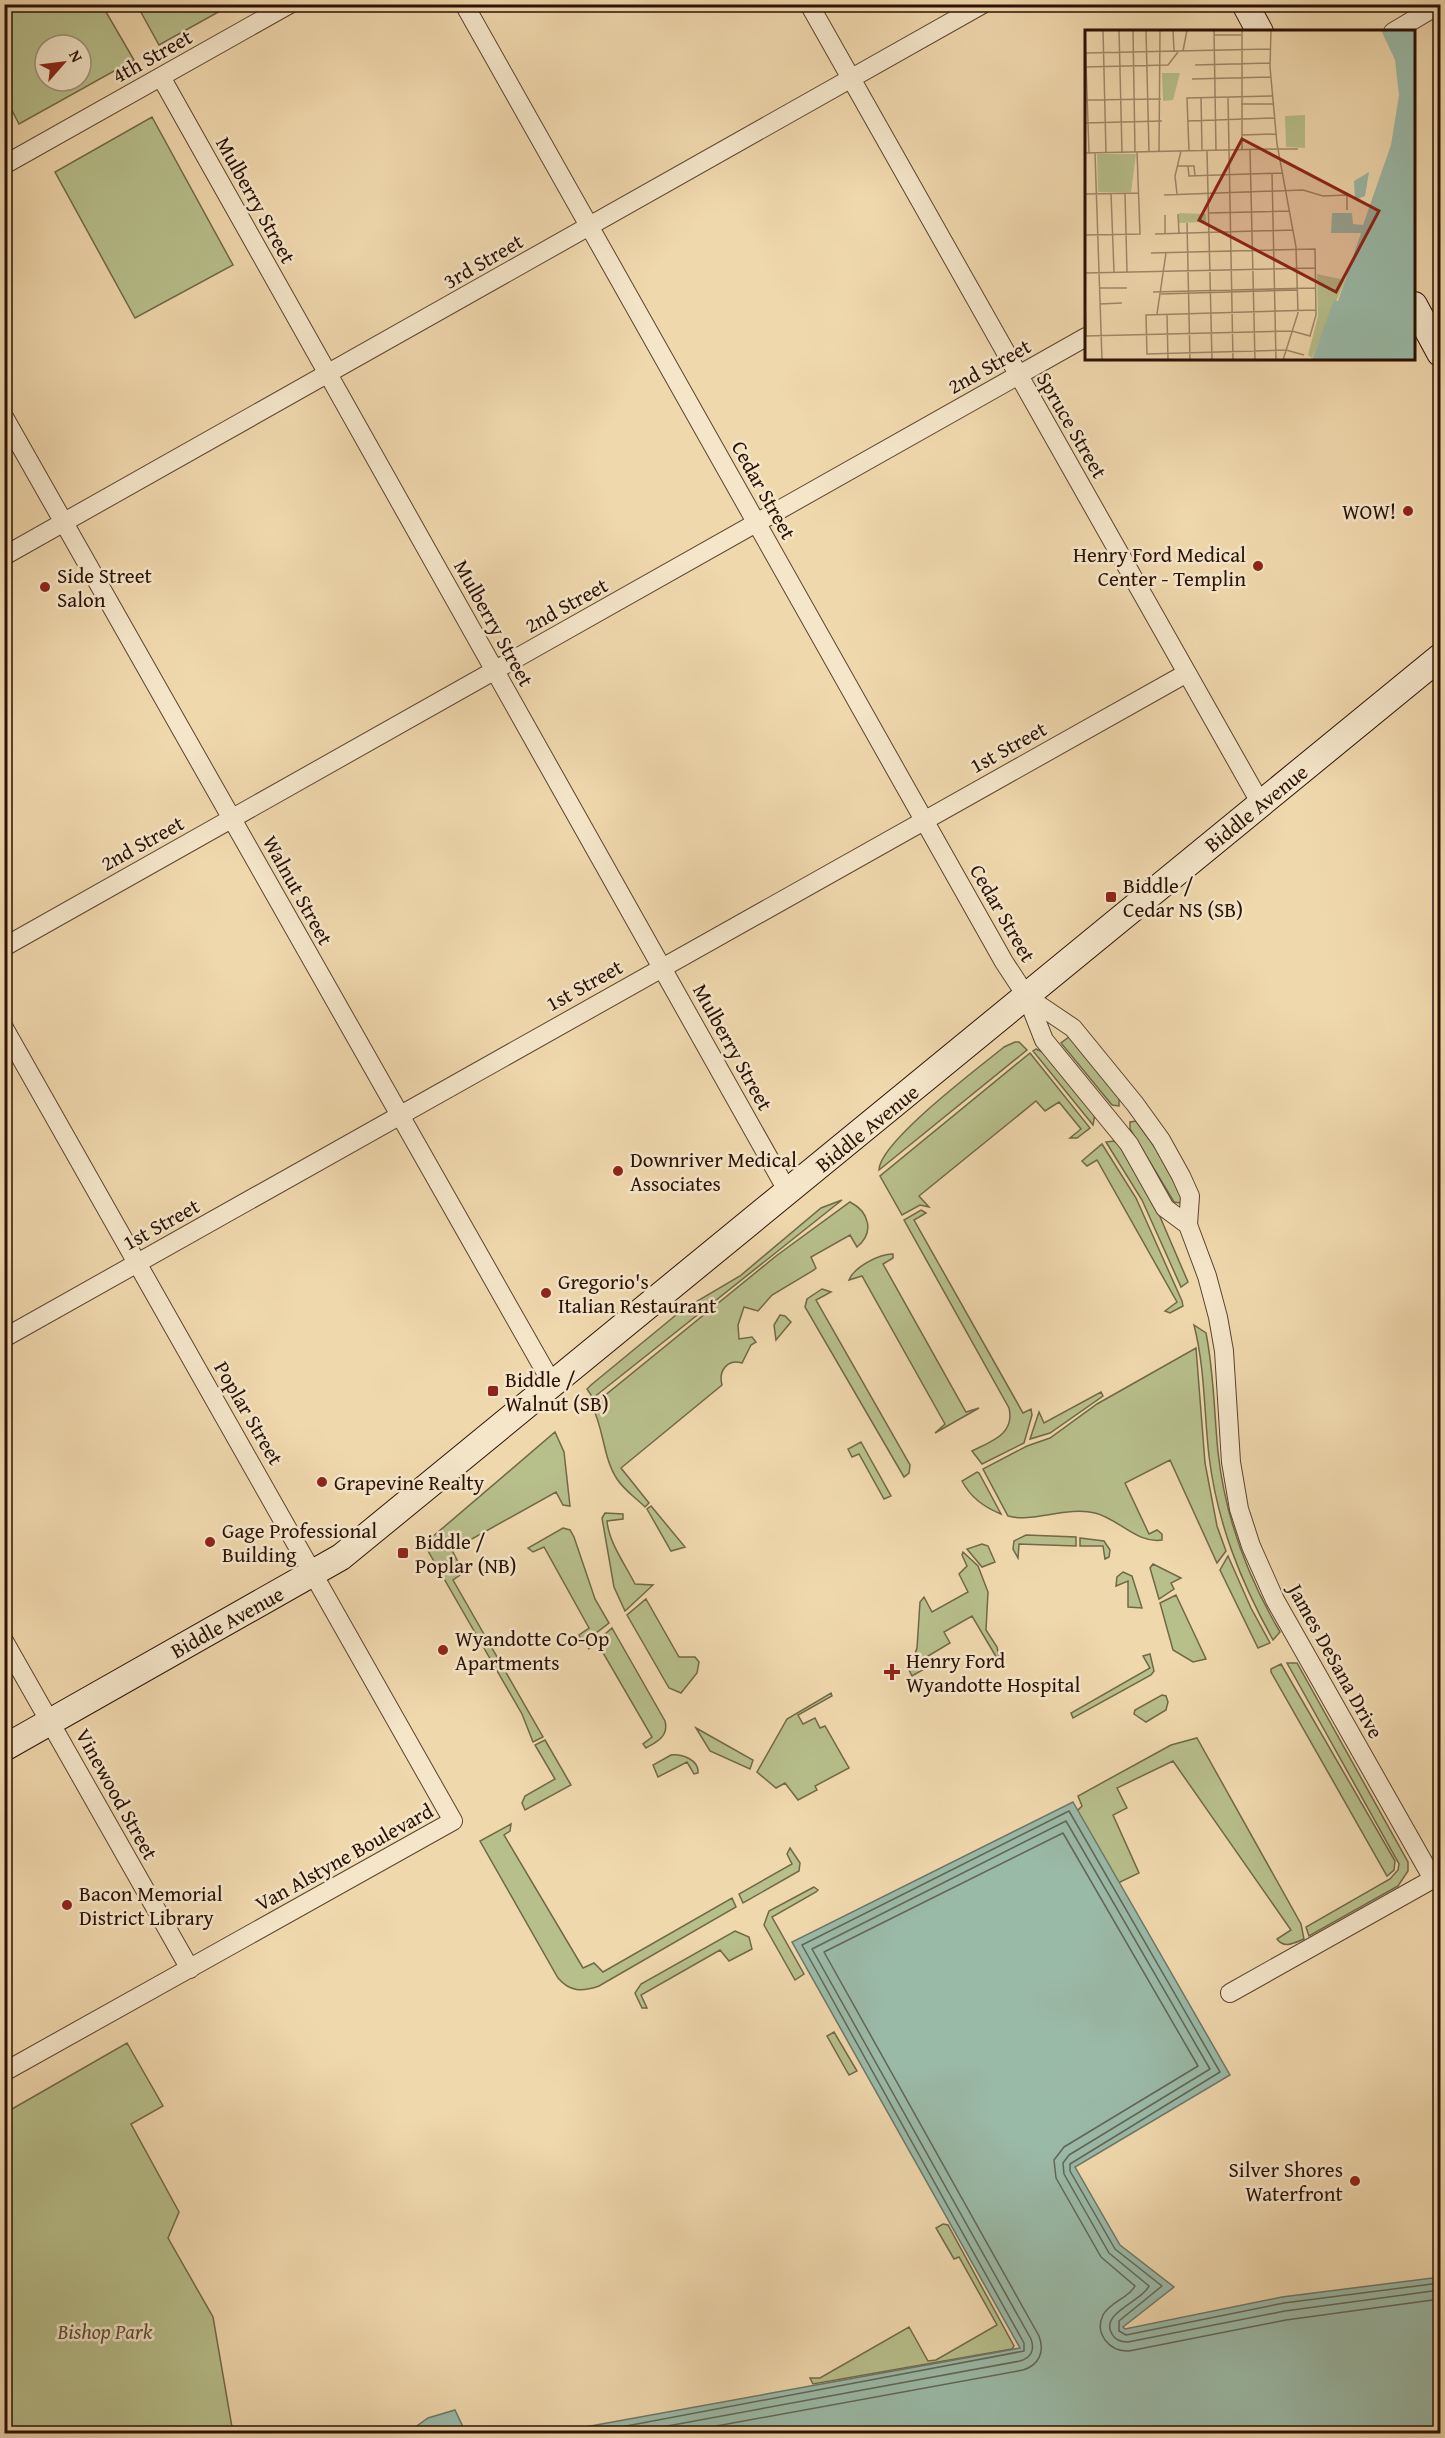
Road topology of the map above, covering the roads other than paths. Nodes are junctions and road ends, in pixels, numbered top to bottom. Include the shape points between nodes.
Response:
1 (290, 4) edge
2 (464, 4) edge
3 (809, 4) edge
4 (983, 4) edge
5 (1245, 4) edge
6 (1440, 4) edge
7 (1259, 30) edge
8 (1396, 30) edge
9 (161, 77) junction
10 (852, 79) junction
11 (4, 165) edge
12 (589, 226) junction
13 (1415, 309) edge
14 (1085, 338) edge
15 (1440, 353) edge
16 (328, 374) junction
17 (1018, 376) junction
18 (4, 417) edge
19 (64, 522) junction
20 (756, 523) junction
21 (4, 556) edge
22 (1440, 657) edge
23 (495, 670) junction
24 (1187, 673) junction
25 (1261, 804) junction
26 (232, 819) junction
27 (924, 820) junction
28 (4, 947) edge
29 (662, 967) junction
30 (1027, 997) junction
31 (4, 1028) edge
32 (399, 1115) junction
33 (788, 1192) junction
34 (1188, 1225) junction
35 (137, 1263) junction
36 (4, 1338) edge
37 (553, 1385) junction
38 (313, 1573) junction
39 (4, 1641) edge
40 (50, 1722) junction
41 (4, 1748) edge
42 (453, 1821) joint
43 (190, 1969) junction
44 (1230, 1994) dead end
45 (4, 2072) edge

1 - 9 street, 4th Street
2 - 12 street, Cedar Street
3 - 10 street, Spruce Street
4 - 10 street, 3rd Street
5 - 7 main road
6 - 8 street
9 - 11 street, 4th Street
9 - 16 street, Mulberry Street
10 - 12 street, 3rd Street
10 - 17 street, Spruce Street
12 - 16 street, 3rd Street
12 - 20 street, Cedar Street
13 - 15 main road
14 - 17 street, 2nd Street
16 - 19 street, 3rd Street
16 - 23 street, Mulberry Street
17 - 20 street, 2nd Street
17 - 24 street, Spruce Street
18 - 19 street, Walnut Street
19 - 21 street, 3rd Street
19 - 26 street, Walnut Street
20 - 23 street, 2nd Street
20 - 27 street, Cedar Street
22 - 25 main road, Biddle Avenue
23 - 26 street, 2nd Street
23 - 29 street, Mulberry Street
24 - 25 street, Spruce Street
24 - 27 street, 1st Street
25 - 30 main road, Biddle Avenue
26 - 28 street, 2nd Street
26 - 32 street, Walnut Street
27 - 29 street, 1st Street
27 - 30 street, Cedar Street
29 - 32 street, 1st Street
29 - 33 street, Mulberry Street
30 - 33 main road, Biddle Avenue
30 - 34 street via 1044,1040 1129,1144 1165,1208
30 - 34 street, James DeSana Drive via 1073,1028 1155,1131 1190,1196
31 - 35 street, Poplar Street
32 - 35 street, 1st Street
32 - 37 street, Walnut Street
33 - 37 main road, Biddle Avenue
34 - 44 street, James DeSana Drive via 1218,1317 1231,1462 1239,1509 1251,1546 1275,1600 1433,1879
35 - 36 street, 1st Street
35 - 38 street, Poplar Street
37 - 38 main road, Biddle Avenue via 341,1557
38 - 40 main road, Biddle Avenue
38 - 42 street, Poplar Street
39 - 40 street, Vinewood Street
40 - 41 main road, Biddle Avenue
40 - 43 street, Vinewood Street
42 - 43 street, Van Alstyne Boulevard
43 - 45 street, Van Alstyne Boulevard

